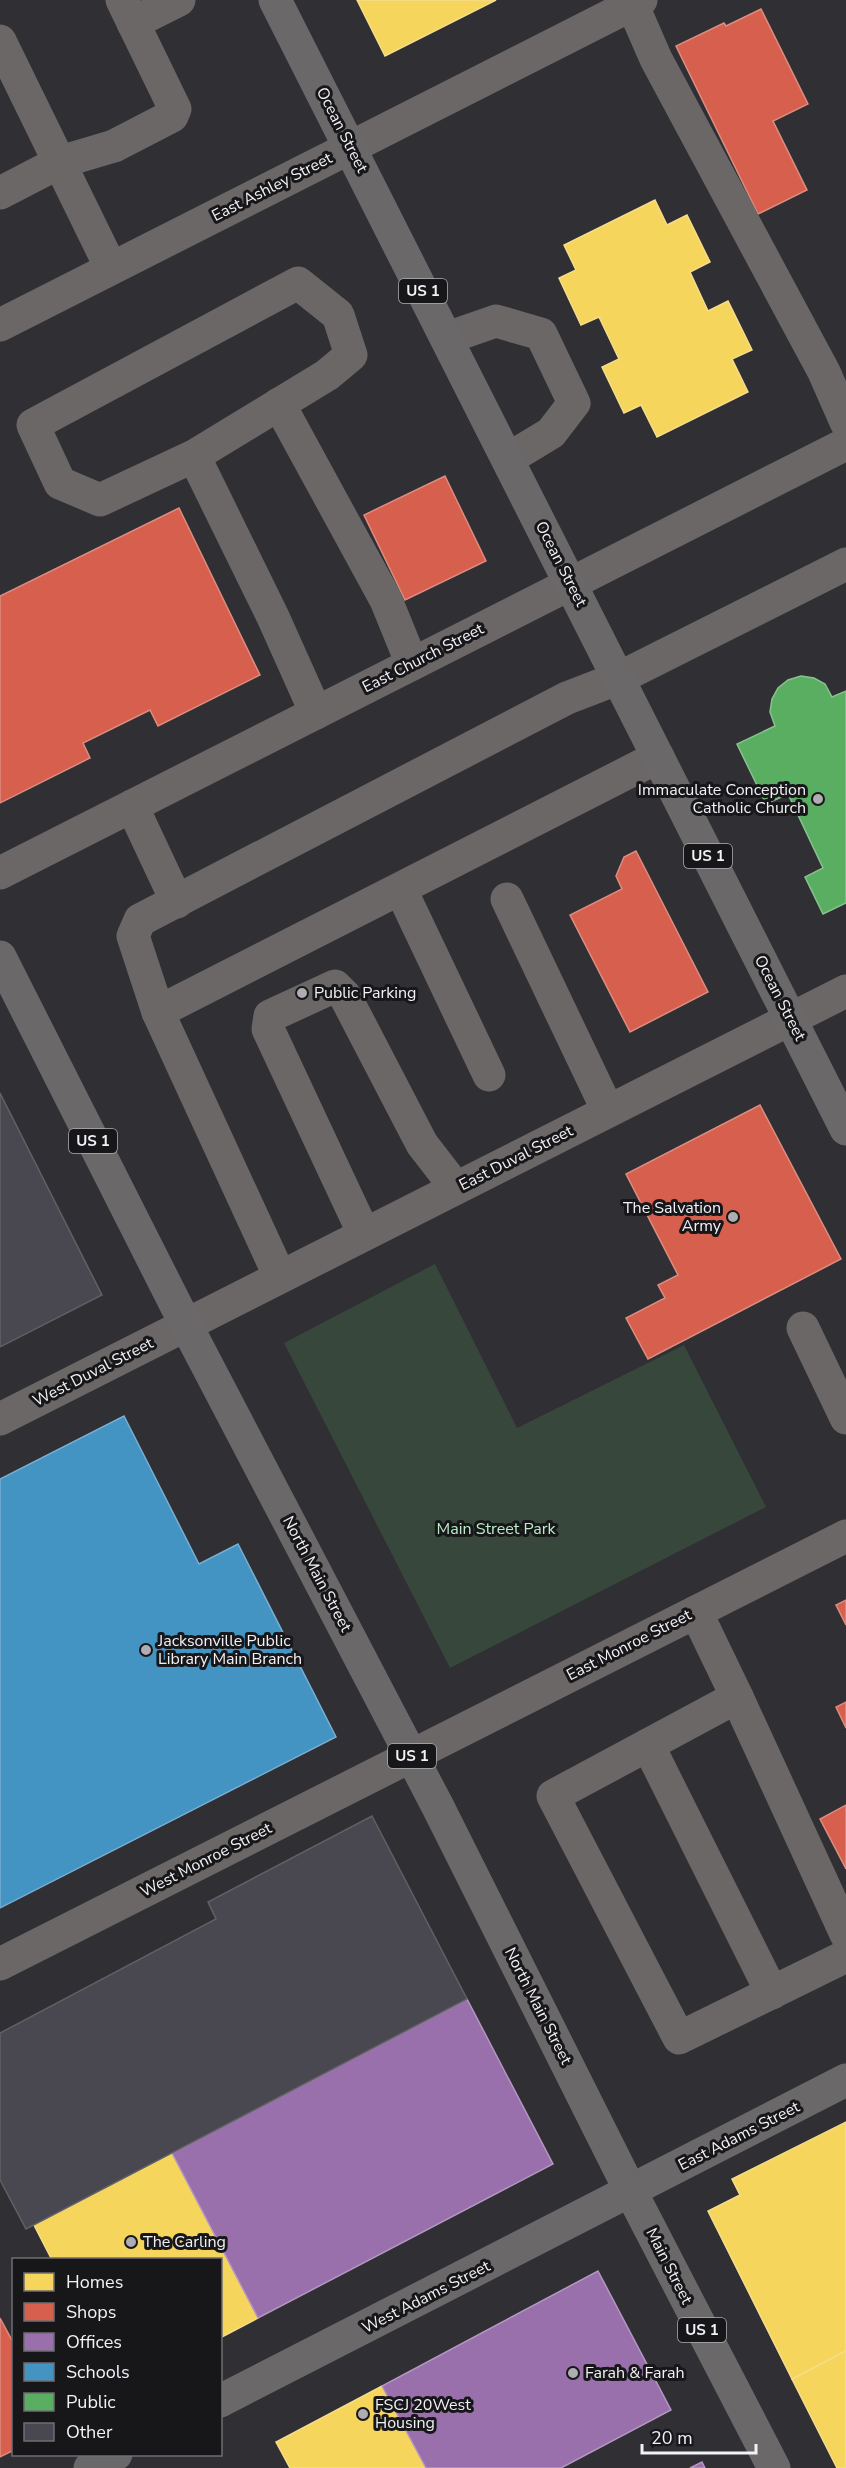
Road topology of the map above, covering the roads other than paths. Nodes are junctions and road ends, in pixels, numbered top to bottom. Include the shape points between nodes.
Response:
1 (179, 0) edge
2 (275, 0) edge
3 (621, 5) edge
4 (127, 11) edge
5 (0, 41) edge
6 (351, 147) junction
7 (60, 162) junction
8 (0, 193) edge
9 (111, 268) junction
10 (0, 325) edge
11 (447, 338) junction
12 (279, 404) junction
13 (846, 422) edge
14 (846, 444) edge
15 (194, 456) junction
16 (508, 459) junction
17 (846, 564) edge
18 (571, 583) junction
19 (412, 664) junction
20 (619, 678) junction
21 (316, 713) junction
22 (658, 757) junction
23 (132, 806) junction
24 (0, 873) edge
25 (401, 890) junction
26 (507, 899) dead end
27 (177, 902) junction
28 (0, 957) edge
29 (846, 990) edge
30 (158, 1012) junction
31 (790, 1019) junction
32 (489, 1075) dead end
33 (608, 1111) junction
34 (846, 1130) edge
35 (456, 1188) junction
36 (364, 1234) junction
37 (280, 1277) junction
38 (186, 1325) junction
39 (803, 1328) dead end
40 (846, 1418) edge
41 (0, 1419) edge
42 (846, 1536) edge
43 (696, 1612) junction
44 (737, 1698) junction
45 (648, 1745) junction
46 (412, 1755) junction
47 (846, 1934) edge
48 (846, 1956) edge
49 (0, 1964) edge
50 (772, 1993) junction
51 (846, 2080) edge
52 (631, 2192) junction
53 (222, 2400) edge
54 (774, 2468) edge

1 - 4 street
2 - 6 main road, Ocean Street / US 1
3 - 6 street, East Ashley Street
3 - 13 street via 656,59 824,372
4 - 7 street via 175,109 172,116 114,146
5 - 7 street
6 - 9 street, East Ashley Street
6 - 11 main road, Ocean Street / US 1
7 - 8 street
7 - 9 street
9 - 10 street, East Ashley Street
11 - 16 main road, Ocean Street / US 1
11 - 16 street via 496,321 541,334 574,403 551,433
12 - 15 street
12 - 15 street via 327,375 351,355 338,315 298,283 33,425 60,483 100,500
12 - 19 street via 386,600
14 - 18 street, East Church Street
15 - 21 street
16 - 18 main road, Ocean Street / US 1
17 - 20 street
18 - 19 street, East Church Street
18 - 20 main road, Ocean Street / US 1
19 - 21 street, East Church Street
20 - 22 main road, Ocean Street / US 1
20 - 27 street via 567,698
21 - 23 street, East Church Street
22 - 25 street
22 - 31 main road, Ocean Street / US 1
23 - 24 street, East Church Street
23 - 27 street
25 - 30 street
25 - 32 street
26 - 33 street
27 - 30 street via 140,920 133,936
28 - 38 main road, North Main Street / US 1
29 - 31 street, East Duval Street
30 - 37 street
31 - 33 street, East Duval Street
31 - 34 main road, Ocean Street / US 1
33 - 35 street, East Duval Street
35 - 36 street, East Duval Street
35 - 36 street via 422,1144 345,996 335,986 270,1016 268,1029
36 - 37 street, East Duval Street
37 - 38 street, East Duval Street
38 - 41 street, West Duval Street
38 - 46 main road, North Main Street / US 1
39 - 40 street
42 - 43 street, East Monroe Street
43 - 44 street
43 - 46 street, East Monroe Street
44 - 45 street
44 - 47 street
45 - 50 street
45 - 50 street via 553,1796 679,2038
46 - 49 street, West Monroe Street
46 - 52 main road, North Main Street / US 1
48 - 50 street
51 - 52 main road, East Adams Street
52 - 53 main road, West Adams Street
52 - 54 main road, Main Street / US 1

